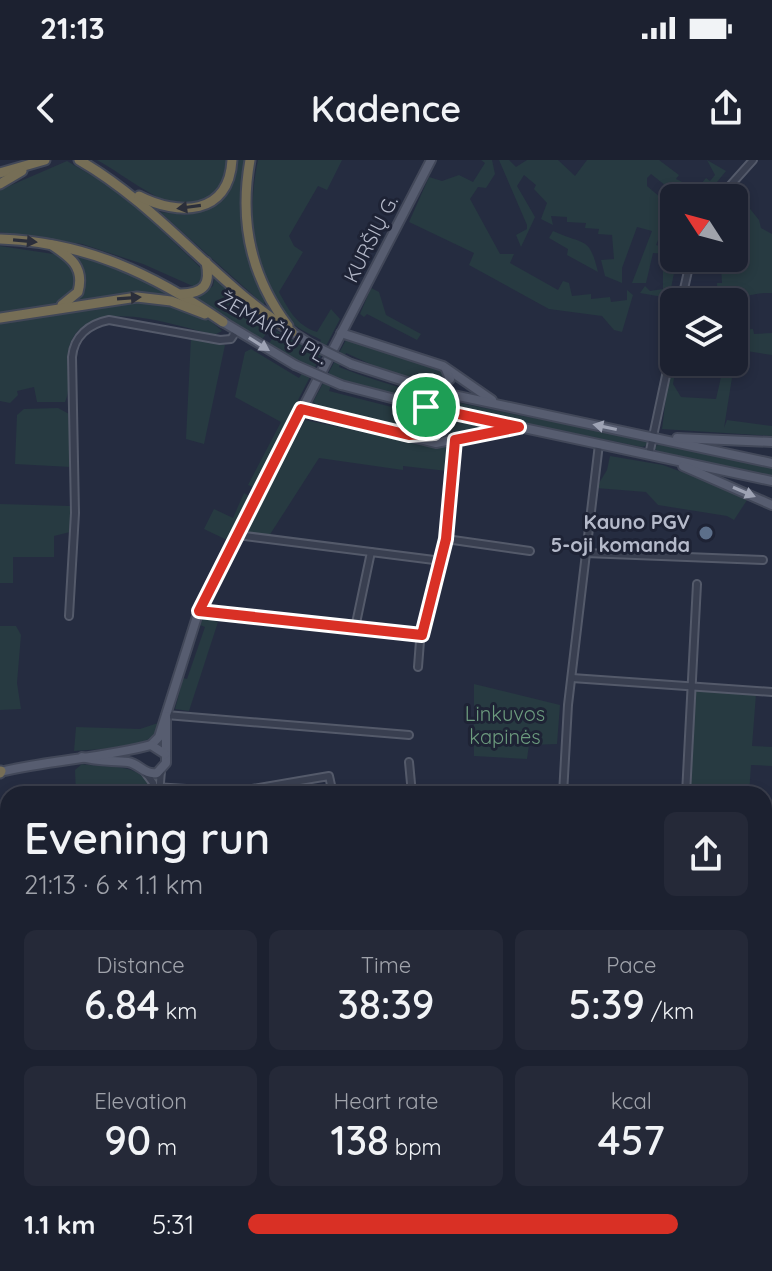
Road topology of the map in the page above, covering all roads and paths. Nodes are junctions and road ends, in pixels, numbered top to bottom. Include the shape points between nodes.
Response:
1 (79, 160) edge
2 (232, 160) edge
3 (250, 160) edge
4 (431, 160) edge
5 (753, 160) edge
6 (40, 162) edge
7 (0, 173) edge
8 (0, 184) edge
9 (732, 184) edge
10 (122, 186) junction
11 (0, 239) edge
12 (49, 243) junction
13 (206, 262) junction
14 (181, 294) junction
15 (52, 309) junction
16 (0, 318) edge
17 (223, 322) junction
18 (237, 330) junction
19 (292, 332) junction
20 (341, 333) junction
21 (443, 366) junction
22 (666, 376) edge
23 (435, 391) junction
24 (496, 404) junction
25 (426, 407) junction
26 (301, 409) junction
27 (519, 427) junction
28 (409, 435) junction
29 (653, 437) junction
30 (455, 440) junction
31 (772, 442) edge
32 (599, 444) junction
33 (649, 455) junction
34 (664, 458) junction
35 (772, 463) edge
36 (772, 481) edge
37 (772, 505) edge
38 (237, 535) junction
39 (446, 539) junction
40 (530, 551) dead end
41 (371, 552) junction
42 (585, 553) junction
43 (763, 560) dead end
44 (442, 561) junction
45 (697, 584) dead end
46 (199, 611) junction
47 (69, 616) dead end
48 (355, 628) junction
49 (422, 635) junction
50 (418, 667) dead end
51 (572, 678) junction
52 (691, 687) junction
53 (772, 692) edge
54 (166, 715) junction
55 (409, 735) dead end
56 (147, 747) junction
57 (165, 754) junction
58 (82, 757) junction
59 (409, 762) dead end
60 (143, 770) junction
61 (161, 771) junction
62 (0, 772) edge
63 (154, 786) edge
64 (158, 786) edge
65 (274, 786) edge
66 (331, 786) edge
67 (411, 786) edge
68 (564, 786) edge
69 (686, 786) edge

1 - 10 highway, ŽEMAIČIŲ PL.
2 -> 10 highway via 224,189 197,208 170,209
3 - 19 highway via 246,210 252,261 271,304
4 - 20 main road, KURŠIŲ G.
5 - 9 street
6 - 7 highway
6 - 8 highway
10 - 13 highway, ŽEMAIČIŲ PL.
11 -> 12 highway, ŽEMAIČIŲ PL.
12 - 14 highway, ŽEMAIČIŲ PL. via 119,261
12 - 15 highway via 73,261 81,278 74,297
13 - 14 highway via 205,288
13 - 19 highway, ŽEMAIČIŲ PL.
14 - 17 highway, ŽEMAIČIŲ PL.
15 - 16 highway
15 -> 17 highway via 150,297
17 - 18 main road, ŽEMAIČIŲ PL.
18 -> 25 main road, ŽEMAIČIŲ PL., bridge via 341,385
18 - 47 street via 231,339 220,340 109,320 91,325 76,342
19 - 23 main road, ŽEMAIČIŲ PL., bridge via 351,364
20 - 21 main road
20 - 26 main road, KURŠIŲ G.
21 - 23 main road via 450,379
21 - 24 main road
22 - 29 street
23 - 24 main road, ŽEMAIČIŲ PL.
29 -> 24 main road, ŽEMAIČIŲ PL.
25 - 27 main road, ŽEMAIČIŲ PL.
25 - 28 main road via 437,417 438,427 434,433
26 - 28 main road
26 - 38 main road, KURŠIŲ G.
27 - 30 main road
27 - 32 main road, ŽEMAIČIŲ PL.
28 - 30 main road via 436,443
29 - 31 main road
29 - 33 street
29 - 35 main road, ŽEMAIČIŲ PL.
30 - 39 street
32 - 33 main road, ŽEMAIČIŲ PL.
32 - 42 street
33 - 34 main road, ŽEMAIČIŲ PL.
34 - 36 main road, ŽEMAIČIŲ PL.
34 -> 37 main road
38 - 41 street
38 - 46 main road, KURŠIŲ G.
39 - 40 street
39 - 44 street
41 - 44 street
41 - 48 street
42 - 43 street
42 - 51 street
44 - 49 street
45 - 52 street
46 - 48 street
46 - 54 main road, KURŠIŲ G.
48 - 49 street
49 - 50 street
51 - 52 street
51 - 68 street
52 - 53 street
52 - 69 street
54 - 55 street
54 - 56 main road via 159,737
54 - 57 main road
56 - 57 main road
56 - 58 main road
56 - 60 main road via 137,760
57 - 61 main road
58 - 60 main road via 129,762
58 - 62 main road
59 - 67 street
60 - 61 main road
60 - 63 street
61 - 64 street
65 - 66 street via 329,776

